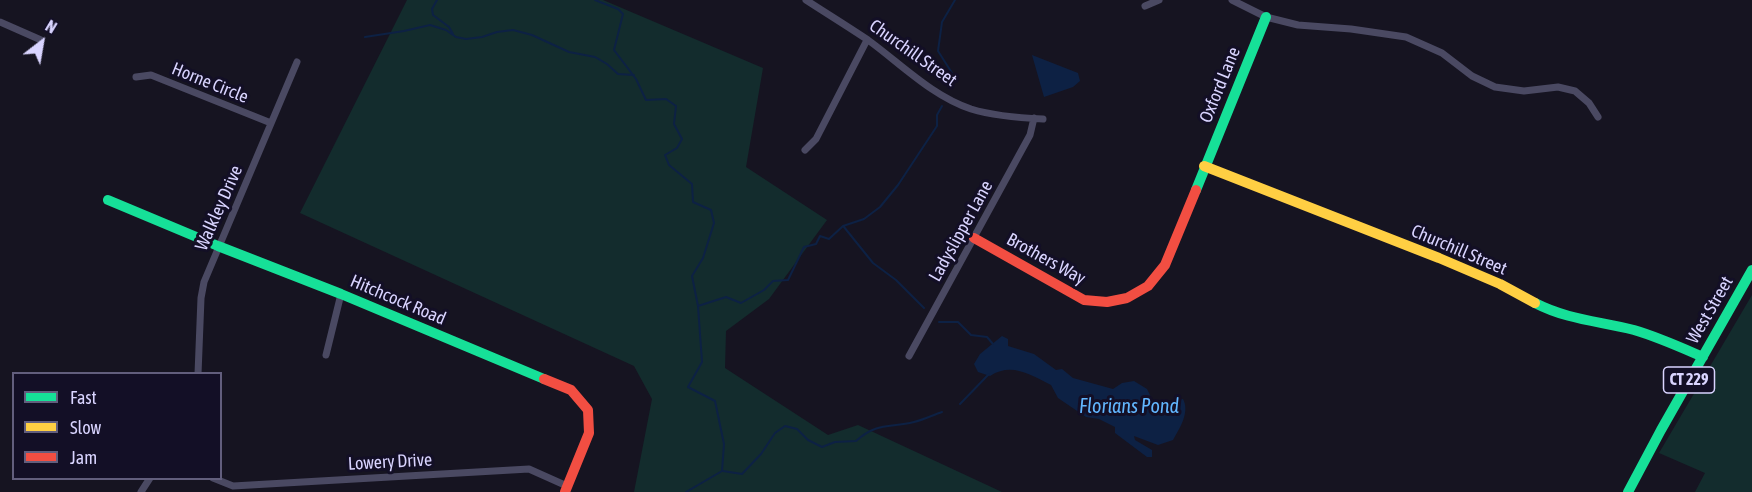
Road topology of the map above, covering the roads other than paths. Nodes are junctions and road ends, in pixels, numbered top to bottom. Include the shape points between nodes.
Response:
1 (806, 0) edge
2 (1160, 0) edge
3 (1232, 0) edge
4 (1145, 6) dead end
5 (1266, 17) junction
6 (0, 22) edge
7 (41, 40) dead end
8 (867, 40) junction
9 (297, 62) dead end
10 (136, 77) dead end
11 (1598, 117) dead end
12 (1034, 118) junction
13 (1043, 119) dead end
14 (271, 123) junction
15 (805, 150) dead end
16 (1204, 166) junction
17 (108, 200) dead end
18 (974, 238) junction
19 (218, 246) junction
20 (1752, 270) edge
21 (341, 294) junction
22 (326, 355) dead end
23 (909, 356) dead end
24 (1703, 357) junction
25 (198, 372) edge
26 (218, 480) edge
27 (566, 489) edge
28 (1628, 492) edge

1 - 8 street, Churchill Street
2 - 4 street
3 - 5 street
5 - 11 street via 1298,25 1406,37 1442,52 1472,76 1495,87 1524,91 1558,87 1575,91
5 - 16 street, Oxford Lane
6 - 7 street
8 - 12 street, Churchill Street via 953,101 990,114
8 - 15 street via 816,139
9 - 14 street, Walkley Drive
10 - 14 street, Horne Circle via 151,75
12 - 13 street, Churchill Street
12 - 18 street, Ladyslipper Lane via 1030,135
14 - 19 street, Walkley Drive
16 - 18 street, Brothers Way via 1165,265 1148,286 1127,298 1107,302 1084,300
16 - 24 street, Churchill Street via 1439,258 1542,306 1580,320 1650,335
17 - 19 street, Hitchcock Road
18 - 23 street, Ladyslipper Lane
19 - 21 street, Hitchcock Road
19 - 25 street, Walkley Drive via 201,298
20 - 24 street, West Street / CT 229
21 - 22 street
21 - 27 street, Hitchcock Road via 571,390 588,410 589,433
24 - 28 street, West Street / CT 229
26 - 27 street, Lowery Drive via 233,486 529,469

